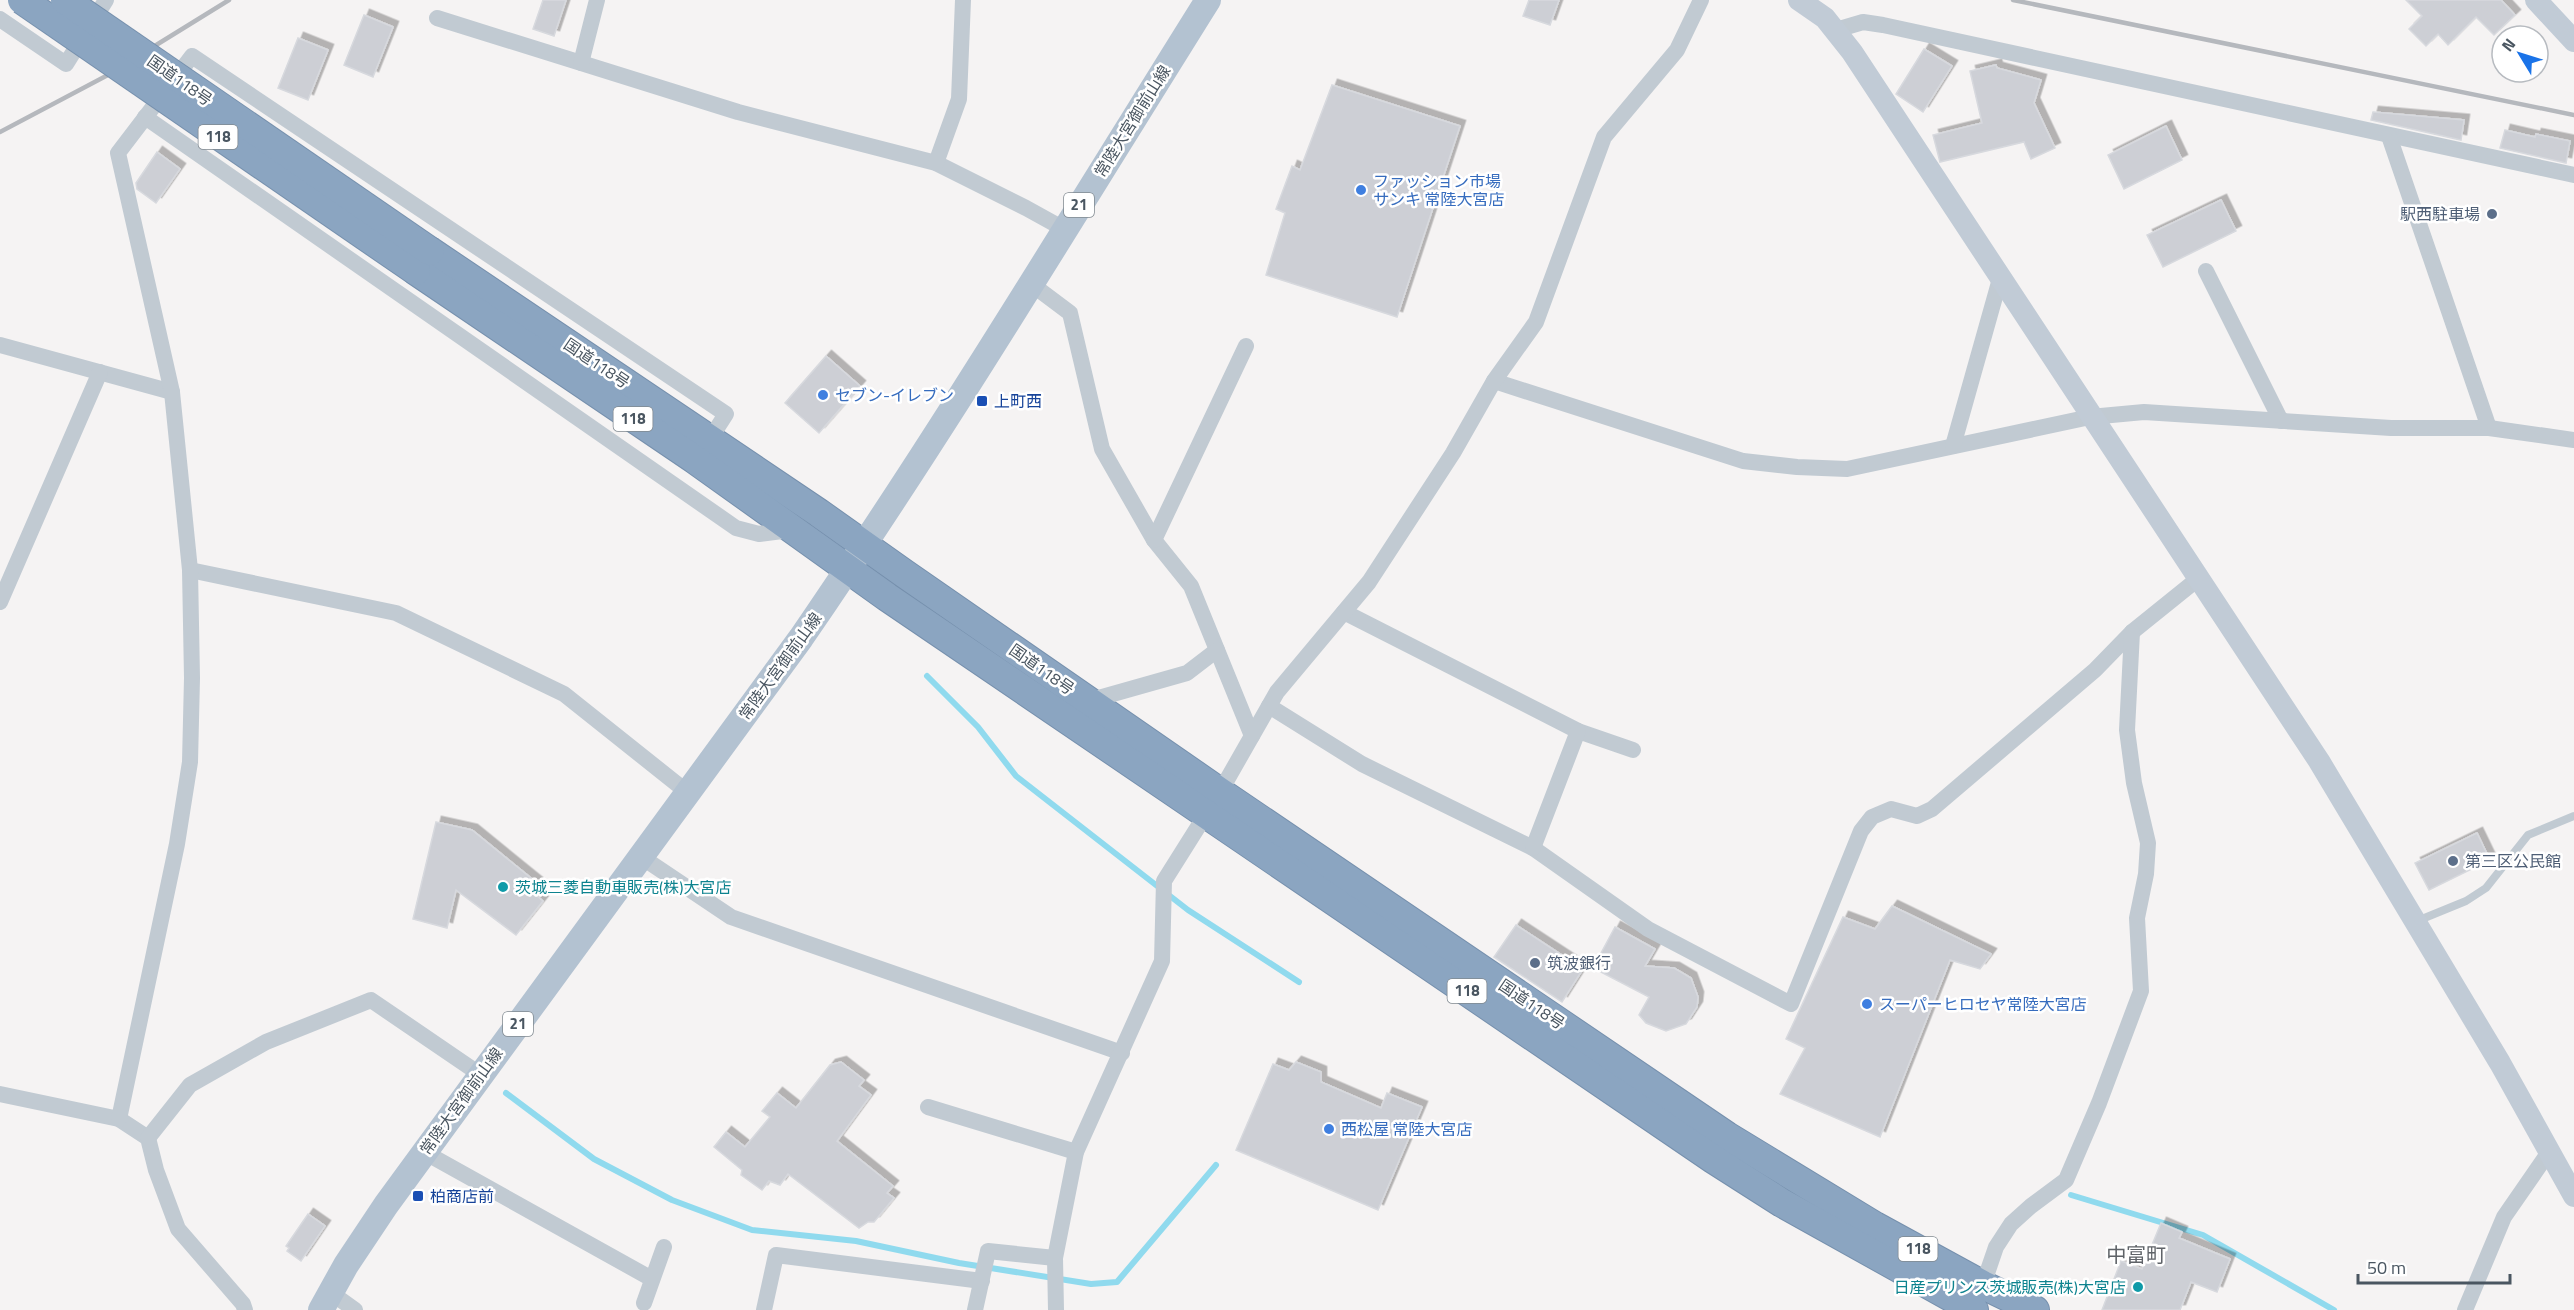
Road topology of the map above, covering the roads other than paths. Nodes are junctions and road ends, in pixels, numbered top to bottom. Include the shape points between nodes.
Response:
1 (22, 0) edge
2 (66, 0) edge
3 (106, 0) edge
4 (597, 0) edge
5 (963, 0) edge
6 (1208, 0) edge
7 (1701, 0) edge
8 (1799, 0) edge
9 (2536, 0) edge
10 (437, 18) dead end
11 (0, 19) edge
12 (1836, 30) junction
13 (2574, 41) edge
14 (581, 63) junction
15 (145, 117) junction
16 (2389, 136) junction
17 (936, 164) junction
18 (2574, 175) edge
19 (1064, 230) junction
20 (423, 261) junction
21 (2206, 271) dead end
22 (2000, 279) junction
23 (1030, 283) junction
24 (0, 345) edge
25 (1246, 346) dead end
26 (100, 372) junction
27 (1494, 381) junction
28 (172, 392) junction
29 (2090, 417) junction
30 (2281, 421) junction
31 (2488, 428) junction
32 (710, 439) junction
33 (2574, 440) edge
34 (1953, 446) junction
35 (790, 530) junction
36 (1154, 540) junction
37 (865, 545) junction
38 (190, 570) junction
39 (848, 570) junction
40 (2199, 578) junction
41 (0, 602) edge
42 (1344, 612) junction
43 (2132, 633) junction
44 (1217, 650) junction
45 (1088, 701) junction
46 (1269, 706) junction
47 (1578, 731) junction
48 (1252, 736) junction
49 (1633, 750) dead end
50 (687, 792) junction
51 (1214, 803) junction
52 (2574, 816) edge
53 (1533, 848) junction
54 (640, 856) junction
55 (2417, 922) junction
56 (1122, 1053) junction
57 (481, 1075) junction
58 (0, 1094) edge
59 (928, 1107) dead end
60 (119, 1119) junction
61 (148, 1138) junction
62 (424, 1152) junction
63 (1076, 1152) junction
64 (2550, 1152) junction
65 (2574, 1196) edge
66 (664, 1247) dead end
67 (1055, 1258) junction
68 (652, 1279) junction
69 (982, 1281) junction
70 (326, 1301) edge
71 (1981, 1302) edge
72 (644, 1303) dead end
73 (244, 1310) edge
74 (355, 1310) edge
75 (764, 1310) edge
76 (975, 1310) edge
77 (1056, 1310) edge
78 (2035, 1310) edge
79 (2465, 1310) edge

1 - 20 highway, 国道118号 / 118, bridge
2 - 20 highway, 国道118号 / 118, bridge
3 - 11 street via 66,64
4 - 14 street
5 - 17 street via 959,99
6 - 19 main road, 常陸大宮御前山線 / 21
7 - 27 street via 1677,50 1605,137 1536,322
8 - 12 street via 1818,11
9 - 13 street
10 - 14 street
12 - 16 street via 1863,22 1883,25
12 - 22 street
14 - 17 street via 738,112
15 - 28 street via 118,153
15 - 32 street via 192,56 726,414
15 - 35 street via 736,528 759,534
16 - 18 street
16 - 31 street
17 - 19 street
19 - 23 main road, 常陸大宮御前山線 / 21
20 - 32 highway, 国道118号 / 118
20 - 35 highway, 国道118号 / 118
21 - 30 street
22 - 29 street
22 - 34 street
23 - 36 street via 1070,313 1102,449
23 - 37 main road, 常陸大宮御前山線 / 21
24 - 26 street
25 - 36 street
26 - 28 street
26 - 41 street
27 - 34 street via 1743,461 1847,469
27 - 42 street via 1427,493 1369,582
28 - 38 street
29 - 30 street via 2144,412
29 - 34 street
29 - 40 street
30 - 31 street via 2391,428
31 - 33 street
32 - 37 highway, 国道118号 / 118
35 - 39 highway, 国道118号 / 118
36 - 44 street via 1191,586
37 - 39 main road, 常陸大宮御前山線 / 21
37 - 45 highway, 国道118号 / 118
38 - 50 street via 396,614 564,694
38 - 60 street via 190,762 177,844
39 - 50 main road, 常陸大宮御前山線 / 21
39 - 51 highway, 国道118号 / 118
40 - 43 street
40 - 55 street via 2319,761
42 - 46 street
42 - 47 street
43 - 53 street via 2095,670 1932,809 1917,816 1891,809 1872,817 1861,831 1791,1004 1648,929
43 - 71 street via 2127,730 2148,843 2137,918 2141,991 2066,1180 2011,1224 1996,1247
44 - 45 street via 1187,673
44 - 48 street
45 - 51 highway, 国道118号 / 118
46 - 48 street
46 - 53 street via 1362,764
47 - 49 street
47 - 53 street
48 - 51 street
50 - 54 main road, 常陸大宮御前山線 / 21
51 - 56 street via 1164,881 1161,961
51 - 71 highway, 国道118号 / 118 via 1713,1159 1829,1230
52 - 55 lane via 2528,835 2486,888
54 - 56 street via 731,916
54 - 57 main road, 常陸大宮御前山線 / 21
55 - 64 street
56 - 63 street
57 - 61 street via 371,1000 266,1042 190,1085
57 - 62 main road, 常陸大宮御前山線 / 21
58 - 60 street
59 - 63 street
60 - 61 street
61 - 73 street via 178,1229 243,1304
62 - 68 street
62 - 70 main road, 常陸大宮御前山線 / 21 via 358,1246
63 - 67 street
64 - 65 street
64 - 79 street via 2504,1217
66 - 68 street
67 - 69 street via 988,1251
67 - 77 street
68 - 72 street
69 - 75 street via 776,1255
69 - 76 street
70 - 74 street
71 - 78 highway, 国道118号 / 118

